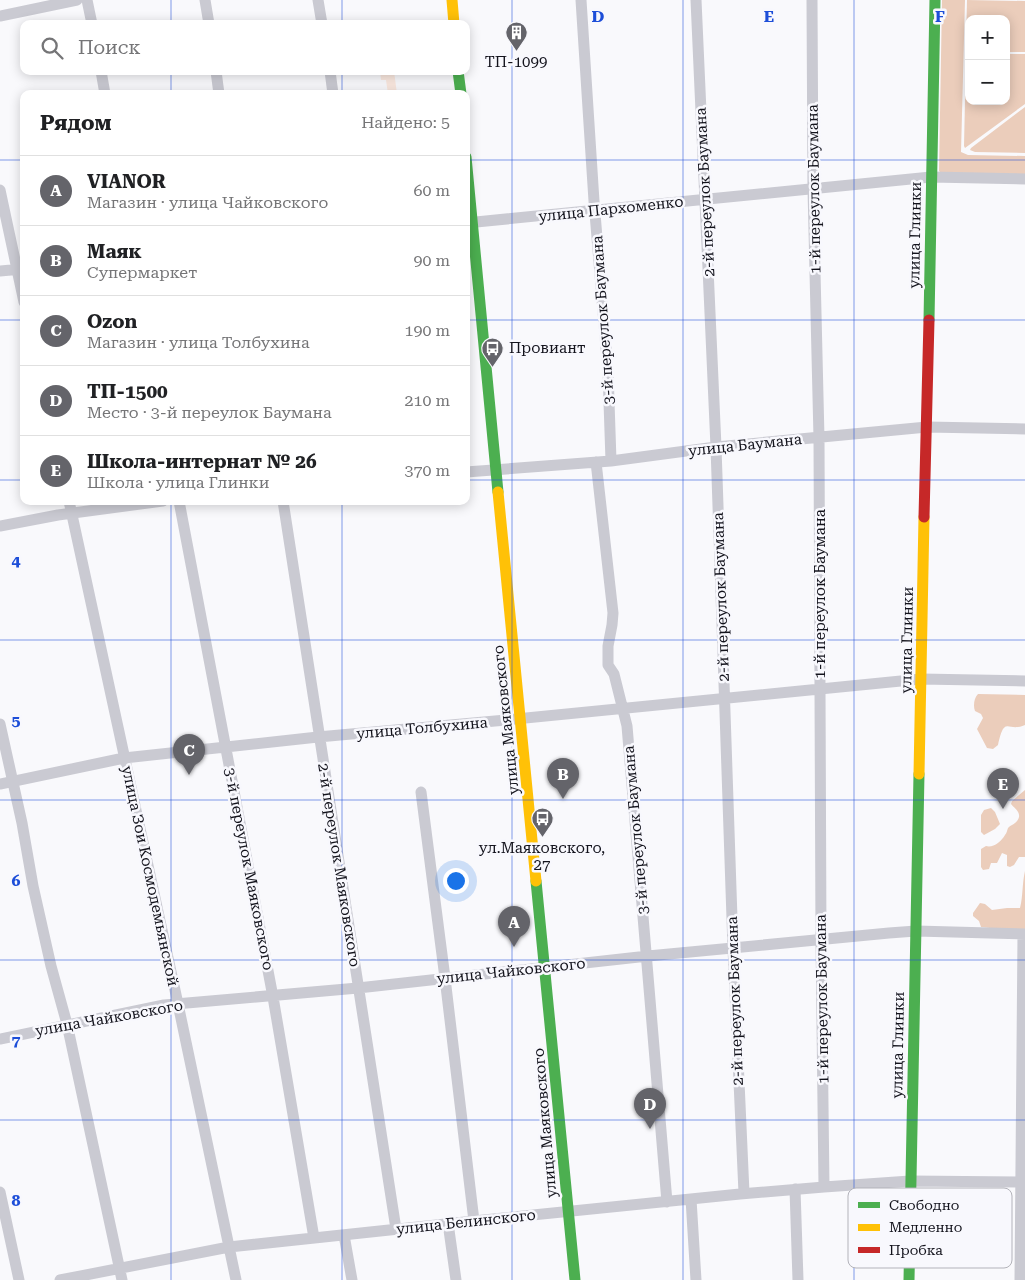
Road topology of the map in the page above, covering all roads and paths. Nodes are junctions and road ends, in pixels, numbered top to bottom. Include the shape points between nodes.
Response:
1 (77, 0) edge
2 (88, 0) edge
3 (205, 0) edge
4 (318, 0) edge
5 (452, 0) edge
6 (581, 0) edge
7 (696, 0) edge
8 (812, 0) edge
9 (935, 0) edge
10 (0, 16) edge
11 (91, 20) edge
12 (208, 20) edge
13 (321, 20) edge
14 (454, 20) edge
15 (101, 75) edge
16 (217, 75) edge
17 (331, 75) edge
18 (458, 75) edge
19 (104, 90) edge
20 (218, 90) edge
21 (332, 90) edge
22 (460, 90) edge
23 (931, 177) junction
24 (1025, 179) edge
25 (813, 189) junction
26 (0, 190) edge
27 (705, 199) junction
28 (595, 210) junction
29 (470, 223) edge
30 (470, 232) edge
31 (20, 269) edge
32 (0, 271) edge
33 (927, 427) junction
34 (1025, 429) edge
35 (819, 438) junction
36 (716, 447) junction
37 (611, 461) junction
38 (596, 462) junction
39 (495, 469) junction
40 (470, 472) edge
41 (70, 505) edge
42 (133, 505) edge
43 (180, 505) edge
44 (284, 505) edge
45 (72, 513) junction
46 (0, 526) edge
47 (921, 679) junction
48 (1025, 681) edge
49 (820, 689) junction
50 (724, 698) junction
51 (624, 708) junction
52 (521, 719) junction
53 (0, 724) edge
54 (318, 737) junction
55 (225, 747) junction
56 (124, 758) junction
57 (13, 781) junction
58 (0, 784) edge
59 (421, 792) dead end
60 (916, 931) junction
61 (1024, 934) edge
62 (821, 940) junction
63 (733, 948) junction
64 (648, 956) junction
65 (546, 968) junction
66 (445, 978) junction
67 (358, 988) junction
68 (273, 997) junction
69 (178, 1004) junction
70 (67, 1024) junction
71 (0, 1038) edge
72 (910, 1181) junction
73 (1024, 1182) edge
74 (824, 1187) junction
75 (910, 1188) edge
76 (795, 1190) junction
77 (0, 1192) edge
78 (744, 1193) junction
79 (691, 1199) junction
80 (667, 1202) junction
81 (568, 1212) junction
82 (474, 1221) junction
83 (448, 1224) junction
84 (396, 1229) junction
85 (344, 1235) junction
86 (314, 1238) junction
87 (229, 1247) junction
88 (120, 1267) junction
89 (19, 1280) edge
90 (60, 1280) edge
91 (122, 1280) edge
92 (236, 1280) edge
93 (352, 1280) edge
94 (456, 1280) edge
95 (575, 1280) edge
96 (696, 1280) edge
97 (798, 1280) edge
98 (1020, 1280) edge

1 - 10 street
2 - 11 street
3 - 12 street
4 - 13 street
5 - 14 street
6 - 28 street, 3-й переулок Баумана
7 - 27 street, 2-й переулок Баумана
8 - 25 street, 1-й переулок Баумана
9 - 23 street, улица Глинки
15 - 19 street
16 - 20 street
17 - 21 street
18 - 22 street
23 - 24 street, улица Пархоменко
23 - 25 street, улица Пархоменко
23 - 33 street, улица Глинки
25 - 27 street, улица Пархоменко
25 - 35 street, 1-й переулок Баумана
26 - 31 street
27 - 28 street, улица Пархоменко
27 - 36 street, 2-й переулок Баумана
28 - 29 street, улица Пархоменко
28 - 37 street, 3-й переулок Баумана via 608,372
30 - 39 street, улица Маяковского
31 - 32 street
33 - 34 street, улица Баумана
33 - 35 street, улица Баумана
33 - 47 street, улица Глинки
35 - 36 street, улица Баумана
35 - 49 street, 1-й переулок Баумана
36 - 37 street, улица Баумана
36 - 50 street, 2-й переулок Баумана
37 - 38 street, улица Баумана
38 - 39 street, улица Баумана
38 - 51 street, 3-й переулок Баумана via 612,613 608,665
39 - 40 street, улица Баумана
39 - 52 street, улица Маяковского
41 - 45 street, улица Зои Космодемьянской
42 - 45 street
43 - 55 street, 3-й переулок Маяковского
44 - 54 street, 2-й переулок Маяковского
45 - 46 street
45 - 56 street, улица Зои Космодемьянской
47 - 48 street, улица Толбухина
47 - 49 street, улица Толбухина
47 - 60 street, улица Глинки
49 - 50 street, улица Толбухина
49 - 62 street, 1-й переулок Баумана
50 - 51 street, улица Толбухина
50 - 63 street, 2-й переулок Баумана
51 - 52 street, улица Толбухина
51 - 64 street, 3-й переулок Баумана
52 - 54 street, улица Толбухина
52 - 65 street, улица Маяковского
53 - 57 street
54 - 55 street, улица Толбухина
54 - 67 street, 2-й переулок Маяковского
55 - 56 street, улица Толбухина
55 - 68 street, 3-й переулок Маяковского
56 - 57 street, улица Толбухина
56 - 69 street, улица Зои Космодемьянской
57 - 58 street, улица Толбухина
57 - 70 street via 47,948
59 - 66 street
60 - 61 street, улица Чайковского
60 - 62 street, улица Чайковского
60 - 72 street, улица Глинки
61 - 73 street
62 - 63 street, улица Чайковского
62 - 74 street, 1-й переулок Баумана
63 - 64 street, улица Чайковского
63 - 78 street, 2-й переулок Баумана
64 - 65 street, улица Чайковского
64 - 80 street, 3-й переулок Баумана
65 - 66 street, улица Чайковского
65 - 81 street, улица Маяковского
66 - 67 street, улица Чайковского
66 - 82 street
67 - 68 street, улица Чайковского
67 - 84 street, 2-й переулок Маяковского
68 - 69 street, улица Чайковского
68 - 86 street, 3-й переулок Маяковского
69 - 70 street, улица Чайковского
69 - 87 street, улица Зои Космодемьянской
70 - 71 street, улица Чайковского
70 - 88 street
72 - 73 street, улица Белинского
72 - 74 street, улица Белинского
72 - 75 street, улица Глинки
73 - 98 street
74 - 76 street, улица Белинского
76 - 78 street, улица Белинского
76 - 97 street
77 - 89 street
78 - 79 street, улица Белинского
79 - 80 street, улица Белинского
79 - 96 street
80 - 81 street, улица Белинского
81 - 82 street, улица Белинского
81 - 95 street, улица Маяковского
82 - 83 street, улица Белинского
83 - 84 street, улица Белинского
83 - 94 street
84 - 85 street, улица Белинского
85 - 86 street, улица Белинского
85 - 93 street
86 - 87 street, улица Белинского
87 - 88 street, улица Белинского
87 - 92 street, улица Зои Космодемьянской
88 - 90 street, улица Белинского
88 - 91 street

